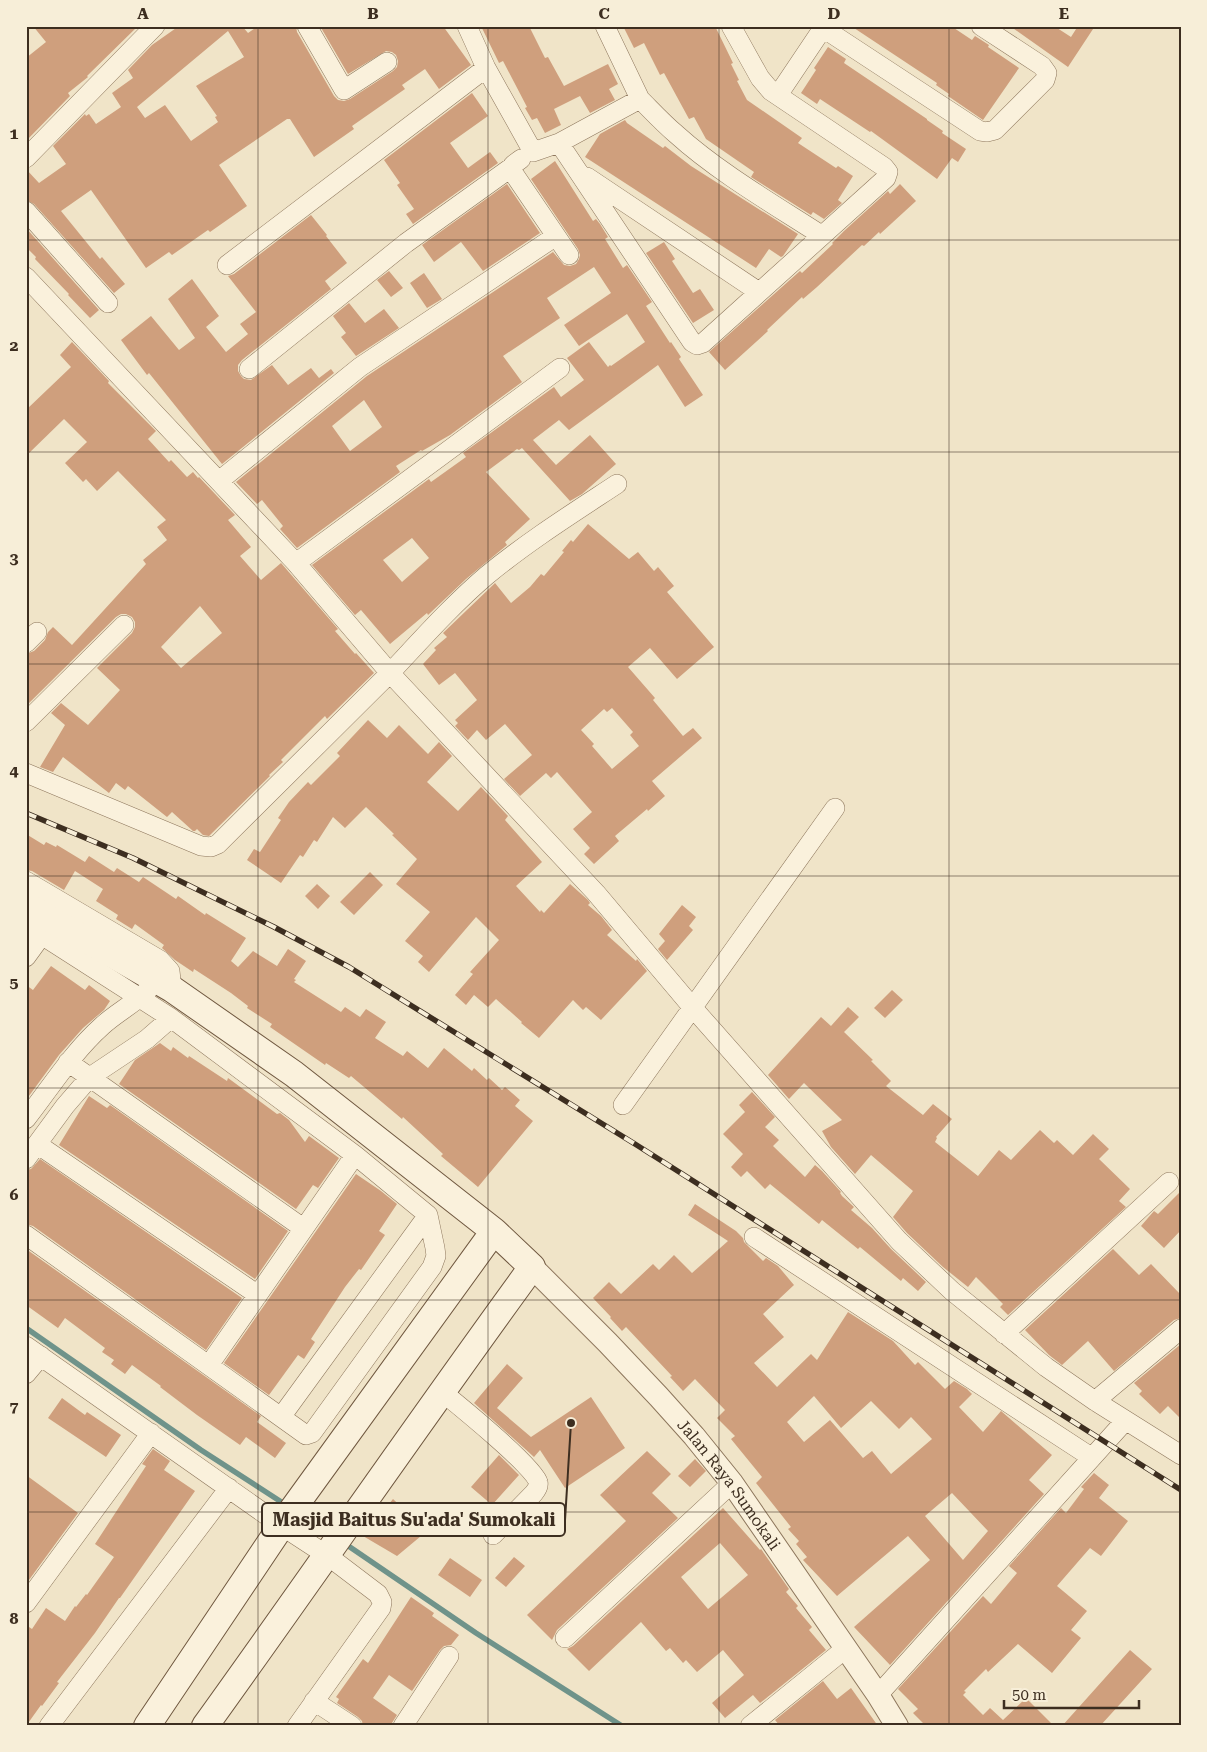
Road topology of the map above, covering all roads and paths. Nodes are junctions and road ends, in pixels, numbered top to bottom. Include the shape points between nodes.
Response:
1 (154, 26) edge
2 (307, 26) edge
3 (467, 26) edge
4 (604, 26) edge
5 (731, 26) edge
6 (981, 26) edge
7 (821, 27) edge
8 (387, 62) dead end
9 (486, 68) junction
10 (778, 95) junction
11 (640, 99) junction
12 (559, 143) junction
13 (533, 152) junction
14 (26, 158) edge
15 (512, 167) junction
16 (579, 171) junction
17 (26, 211) edge
18 (821, 235) junction
19 (556, 236) junction
20 (569, 255) dead end
21 (227, 264) dead end
22 (26, 277) edge
23 (759, 292) junction
24 (108, 303) dead end
25 (560, 368) dead end
26 (249, 369) dead end
27 (219, 481) junction
28 (617, 484) dead end
29 (296, 563) junction
30 (124, 625) dead end
31 (390, 673) junction
32 (26, 722) edge
33 (26, 773) edge
34 (835, 808) dead end
35 (26, 881) edge
36 (30, 924) edge
37 (26, 957) edge
38 (158, 980) junction
39 (139, 999) junction
40 (693, 1008) junction
41 (171, 1018) junction
42 (68, 1062) junction
43 (90, 1077) junction
44 (623, 1105) dead end
45 (26, 1119) edge
46 (32, 1152) edge
47 (355, 1155) junction
48 (428, 1180) junction
49 (1169, 1182) dead end
50 (412, 1202) junction
51 (428, 1215) junction
52 (302, 1228) junction
53 (494, 1231) junction
54 (26, 1235) edge
55 (754, 1237) dead end
56 (532, 1267) junction
57 (258, 1294) junction
58 (1181, 1329) edge
59 (1004, 1334) junction
60 (34, 1351) edge
61 (209, 1365) junction
62 (26, 1374) edge
63 (441, 1391) junction
64 (1094, 1401) junction
65 (281, 1417) junction
66 (1125, 1420) junction
67 (151, 1433) junction
68 (1181, 1455) edge
69 (1090, 1457) junction
70 (732, 1483) junction
71 (228, 1488) junction
72 (287, 1518) junction
73 (493, 1535) dead end
74 (338, 1539) junction
75 (26, 1603) edge
76 (565, 1638) dead end
77 (845, 1649) junction
78 (449, 1656) dead end
79 (878, 1695) junction
80 (314, 1701) junction
81 (50, 1726) edge
82 (147, 1726) edge
83 (205, 1726) edge
84 (297, 1726) edge
85 (352, 1726) edge
86 (403, 1726) edge
87 (750, 1726) edge
88 (897, 1726) edge

1 - 14 street
2 - 8 street via 344,90
3 - 9 street
4 - 11 street
5 - 10 street via 760,78
6 - 7 street via 1047,72 1045,80 995,130 987,132 980,131
7 - 10 street
9 - 13 street
9 - 21 street
10 - 18 street via 888,172 886,178
11 - 12 street
11 - 18 street via 693,148
12 - 13 street
12 - 16 street
13 - 15 street
15 - 19 street
15 - 26 street via 406,243
16 - 23 street
16 - 23 street via 692,342 697,345 703,343
17 - 24 street
18 - 23 street
19 - 20 street
19 - 27 street via 360,366
22 - 27 street
25 - 29 street
27 - 29 street
28 - 31 street via 486,576
29 - 31 street
30 - 32 street
31 - 33 street via 214,847 201,846
31 - 40 street via 596,892
34 - 40 street
35 - 38 street via 160,960 170,971
36 - 37 street
36 - 38 main road
36 - 39 street
38 - 39 street
38 - 48 main road via 294,1074
39 - 41 street
39 - 42 street via 103,1025
40 - 44 street
40 - 59 street via 899,1241
41 - 43 street via 148,1039
41 - 47 street
42 - 43 street
42 - 45 street
43 - 46 street
43 - 52 street
46 - 57 street
47 - 50 street
47 - 52 street
48 - 50 street
48 - 53 main road
49 - 59 street
50 - 51 street
51 - 65 street
51 - 65 street via 436,1256 432,1267 312,1433 306,1435
52 - 57 street
53 - 56 main road
53 - 72 main road
54 - 61 street
55 - 69 street
56 - 63 main road
56 - 70 street, Jalan Raya Sumokali via 659,1397
57 - 61 street
58 - 64 street
59 - 64 street
60 - 62 street
60 - 67 street
61 - 65 street
63 - 73 street via 526,1465 538,1482 534,1493
63 - 74 main road
64 - 66 street
66 - 68 street
66 - 69 street
67 - 71 street
67 - 75 street
69 - 79 street
70 - 76 street
70 - 77 street, Jalan Raya Sumokali
71 - 72 street
71 - 81 street
72 - 74 street
72 - 82 main road
74 - 80 street via 381,1598 382,1605
74 - 83 main road
77 - 79 street, Jalan Raya Sumokali
77 - 87 street
78 - 86 street
79 - 88 street, Jalan Raya Sumokali
80 - 84 street
80 - 85 street

